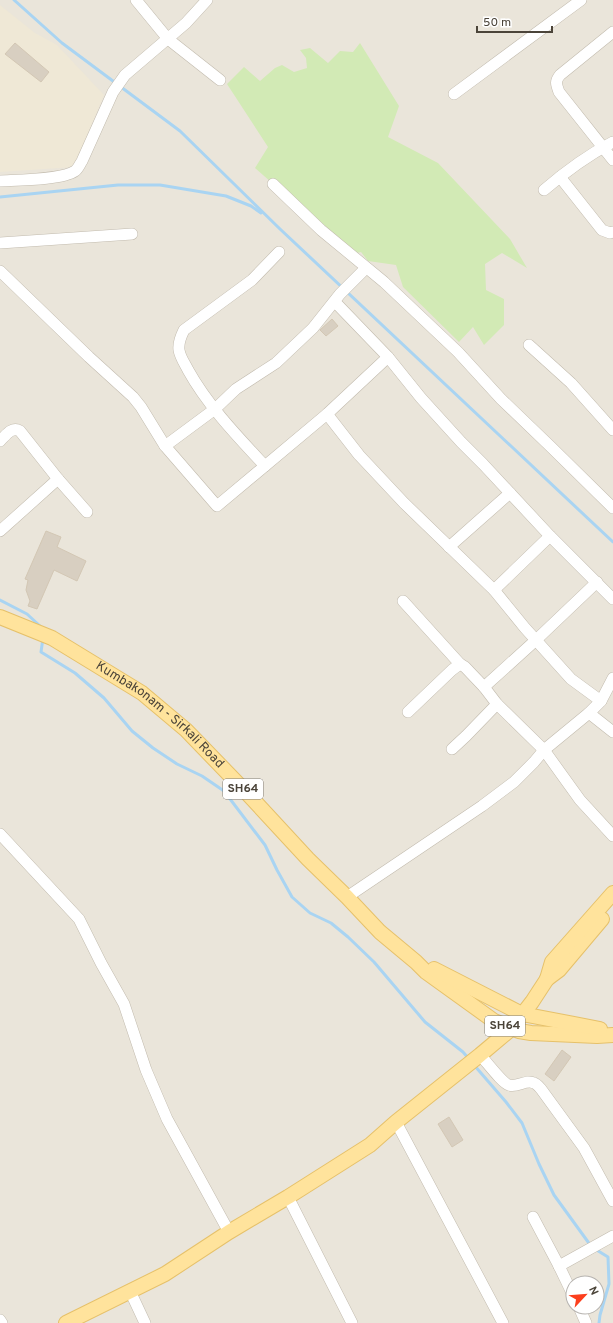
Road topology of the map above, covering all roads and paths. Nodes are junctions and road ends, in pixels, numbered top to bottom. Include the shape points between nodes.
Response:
1 (136, 0) edge
2 (207, 0) edge
3 (581, 0) edge
4 (613, 32) edge
5 (168, 39) junction
6 (220, 80) dead end
7 (454, 94) dead end
8 (608, 144) edge
9 (613, 160) edge
10 (560, 177) junction
11 (0, 181) edge
12 (273, 184) dead end
13 (544, 190) dead end
14 (613, 232) edge
15 (132, 234) dead end
16 (0, 243) edge
17 (279, 252) dead end
18 (366, 268) junction
19 (0, 271) edge
20 (338, 298) junction
21 (529, 345) dead end
22 (388, 357) junction
23 (215, 409) junction
24 (327, 414) junction
25 (613, 430) edge
26 (0, 441) edge
27 (165, 446) junction
28 (265, 466) junction
29 (58, 479) junction
30 (510, 493) junction
31 (613, 508) edge
32 (87, 512) dead end
33 (0, 531) edge
34 (550, 536) junction
35 (449, 547) junction
36 (597, 582) junction
37 (494, 590) junction
38 (613, 599) edge
39 (403, 601) dead end
40 (0, 618) edge
41 (536, 640) junction
42 (460, 664) junction
43 (613, 678) edge
44 (484, 687) junction
45 (601, 701) junction
46 (497, 704) junction
47 (408, 712) dead end
48 (589, 713) junction
49 (613, 732) edge
50 (452, 749) dead end
51 (544, 750) junction
52 (0, 834) edge
53 (613, 836) edge
54 (613, 893) edge
55 (347, 897) junction
56 (613, 907) edge
57 (416, 962) junction
58 (547, 978) junction
59 (522, 1014) junction
60 (511, 1028) junction
61 (613, 1034) edge
62 (478, 1056) junction
63 (396, 1122) junction
64 (288, 1197) junction
65 (613, 1201) edge
66 (532, 1217) dead end
67 (228, 1232) junction
68 (613, 1236) edge
69 (559, 1266) junction
70 (565, 1278) edge
71 (130, 1291) junction
72 (66, 1323) edge
73 (145, 1323) edge
74 (352, 1323) edge
75 (502, 1323) edge

1 - 5 street
2 - 5 street
3 - 7 street
4 - 8 street via 560,74 556,85 559,92
5 - 6 street
5 - 11 street via 125,75 113,92 76,171 55,177
8 - 9 street
8 - 10 street
10 - 13 street
10 - 14 street via 602,230
12 - 18 street
15 - 16 street
17 - 23 street via 252,280 184,330 179,340 183,360 194,381
18 - 20 street
18 - 31 street via 458,352 501,399
19 - 27 street via 133,397
20 - 22 street
20 - 23 street via 313,328 276,363 236,389
21 - 25 street via 571,383
22 - 24 street
22 - 30 street via 421,398
23 - 27 street
23 - 28 street
24 - 28 street
24 - 35 street via 359,455
26 - 29 street via 17,429
27 - 28 street via 217,506
29 - 32 street
29 - 33 street
30 - 34 street
30 - 35 street
34 - 36 street
34 - 37 street
35 - 37 street
36 - 38 street
36 - 41 street
37 - 41 street
39 - 42 street
40 - 55 main road, Kumbakonam - Sirkali Road / SH64 via 45,635 142,693 186,730
41 - 44 street
41 - 45 street via 571,679
42 - 44 street
42 - 47 street
43 - 45 street
44 - 46 street
45 - 48 street
46 - 50 street
46 - 51 street
48 - 49 street
48 - 51 street
51 - 53 street via 580,800
51 - 55 street via 509,786
52 - 67 street via 78,919 124,1004 146,1070 167,1119
54 - 58 main road via 552,962
55 - 57 main road, Kumbakonam - Sirkali Road / SH64 via 380,932
56 - 58 main road via 559,970
57 - 59 main road, Kumbakonam - Sirkali Road / SH64 via 429,966
57 - 60 main road, Kumbakonam - Sirkali Road / SH64 via 426,972 494,1020
58 - 59 main road
59 - 60 main road
59 - 61 main road, Kumbakonam - Sirkali Road / SH64
60 - 61 main road, Kumbakonam - Sirkali Road / SH64 via 525,1033 597,1036
60 - 62 main road
62 - 63 main road
62 - 65 street via 504,1082 510,1085 534,1083 541,1090 584,1148
63 - 64 main road via 370,1145
63 - 75 street
64 - 67 main road
64 - 74 street
66 - 69 street
67 - 71 main road via 165,1274
68 - 69 street
69 - 70 street
71 - 72 main road
71 - 73 street

